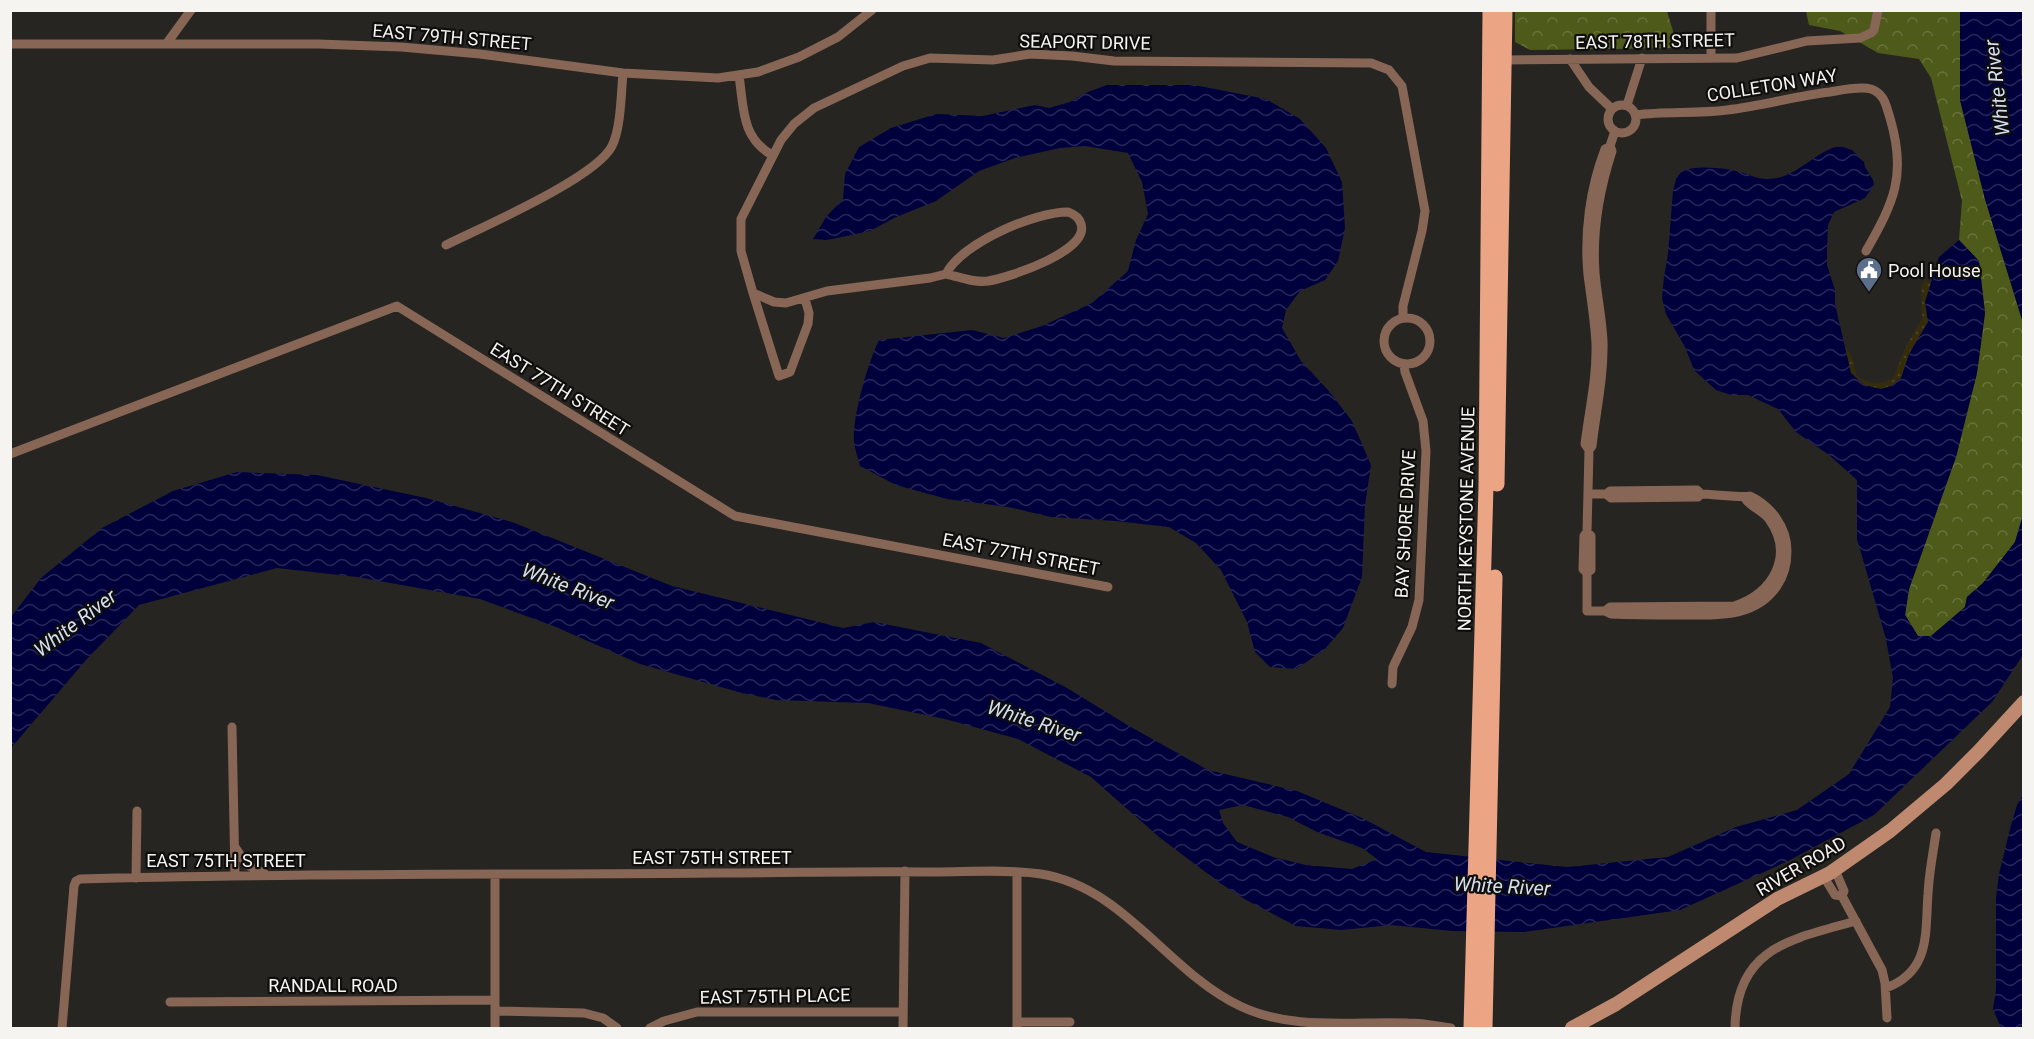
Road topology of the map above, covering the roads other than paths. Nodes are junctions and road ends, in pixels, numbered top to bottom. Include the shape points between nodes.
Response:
1 (191, 10) edge
2 (872, 10) edge
3 (1490, 10) edge
4 (1505, 10) edge
5 (1711, 10) edge
6 (1878, 10) edge
7 (166, 43) junction
8 (10, 44) edge
9 (1642, 58) junction
10 (1711, 58) junction
11 (1570, 59) junction
12 (1504, 60) junction
13 (623, 73) junction
14 (739, 76) junction
15 (1627, 105) junction
16 (1612, 109) junction
17 (1636, 116) junction
18 (1615, 131) junction
19 (772, 155) junction
20 (446, 245) dead end
21 (1866, 251) dead end
22 (946, 274) junction
23 (753, 293) junction
24 (805, 299) junction
25 (1403, 318) junction
26 (1404, 364) junction
27 (10, 454) edge
28 (1588, 494) junction
29 (1108, 587) dead end
30 (1392, 684) dead end
31 (2024, 702) edge
32 (232, 727) dead end
33 (1485, 734) junction
34 (137, 811) dead end
35 (1936, 833) dead end
36 (234, 846) junction
37 (905, 872) junction
38 (1017, 873) junction
39 (1829, 874) junction
40 (495, 875) junction
41 (235, 876) junction
42 (278, 876) junction
43 (136, 878) junction
44 (1856, 921) junction
45 (1480, 948) junction
46 (1886, 988) junction
47 (495, 1000) junction
48 (170, 1002) dead end
49 (495, 1011) junction
50 (903, 1012) junction
51 (1887, 1018) dead end
52 (1070, 1022) dead end
53 (1017, 1025) edge
54 (62, 1029) edge
55 (495, 1029) edge
56 (617, 1029) edge
57 (650, 1029) edge
58 (903, 1029) edge
59 (1450, 1029) edge
60 (1471, 1029) edge
61 (1485, 1029) edge
62 (1572, 1029) edge
63 (1735, 1029) edge

1 - 7 street
2 - 14 street, EAST 79TH STREET via 846,32 812,51 781,65
3 - 33 main road, NORTH KEYSTONE AVENUE
4 - 12 main road, NORTH KEYSTONE AVENUE
5 - 10 street
6 - 10 street, EAST 78TH STREET via 1874,30 1860,38 1807,41 1737,58
7 - 8 street, EAST 79TH STREET
7 - 13 street, EAST 79TH STREET via 401,47
9 - 10 street, EAST 78TH STREET
9 - 11 street, EAST 78TH STREET
9 - 15 street
11 - 12 street, EAST 78TH STREET
11 - 16 street via 1588,87
12 - 33 main road, NORTH KEYSTONE AVENUE
13 - 14 street, EAST 79TH STREET
13 - 20 street via 616,135 604,158 552,192
14 - 19 street via 749,134
15 - 16 street
15 - 17 street
16 - 18 street via 1608,120
17 - 18 street via 1630,131
17 - 21 street, COLLETON WAY via 1724,110 1855,89 1876,92 1886,104 1898,167 1892,201
18 - 28 street via 1594,238 1603,368 1592,446 1588,450
19 - 23 street, SEAPORT DRIVE via 741,219 741,251
19 - 25 street, SEAPORT DRIVE via 785,134 814,108 903,66 930,58 993,60 1037,54 1114,61 1379,64 1393,73 1403,89 1425,211
22 - 22 street via 969,249 1028,220 1068,212 1080,221 1080,239 1039,265 990,281
22 - 24 street via 827,291
23 - 24 street via 774,302
23 - 24 street, SEAPORT DRIVE via 779,376 790,372 806,333 809,316
25 - 26 street, BAY SHORE DRIVE via 1390,325 1384,342 1391,358
25 - 26 street via 1421,322 1431,339 1425,357
26 - 30 street, BAY SHORE DRIVE via 1423,421 1426,451 1419,600 1412,627 1393,667
27 - 29 street, EAST 77TH STREET via 397,306 735,516
28 - 28 street via 1583,547 1587,611 1737,613 1764,601 1783,573 1785,535 1773,513 1750,496 1611,498 1606,494
31 - 39 street, RIVER ROAD via 1946,784 1890,831
32 - 36 street
33 - 45 main road, NORTH KEYSTONE AVENUE
34 - 43 street
35 - 46 street via 1924,947 1912,971
36 - 41 street
36 - 42 street via 247,865
37 - 38 street, EAST 75TH STREET
37 - 40 street, EAST 75TH STREET
37 - 50 street
38 - 53 street
38 - 59 street, EAST 75TH STREET via 1058,878 1094,893 1204,984 1251,1011 1282,1020 1407,1023
39 - 44 street via 1835,895 1842,896
39 - 62 street, RIVER ROAD via 1777,898
40 - 42 street, EAST 75TH STREET
40 - 47 street
41 - 42 street, EAST 75TH STREET
41 - 43 street, EAST 75TH STREET
43 - 54 street, EAST 75TH STREET via 76,881
44 - 46 street via 1880,965
44 - 63 street via 1787,942 1765,956 1743,986
45 - 60 main road, NORTH KEYSTONE AVENUE
45 - 61 main road, NORTH KEYSTONE AVENUE
46 - 51 street
47 - 48 street, RANDALL ROAD
47 - 49 street
49 - 55 street
49 - 56 street via 584,1013 603,1018
50 - 57 street, EAST 75TH PLACE via 697,1012 663,1021
50 - 58 street
52 - 53 street

